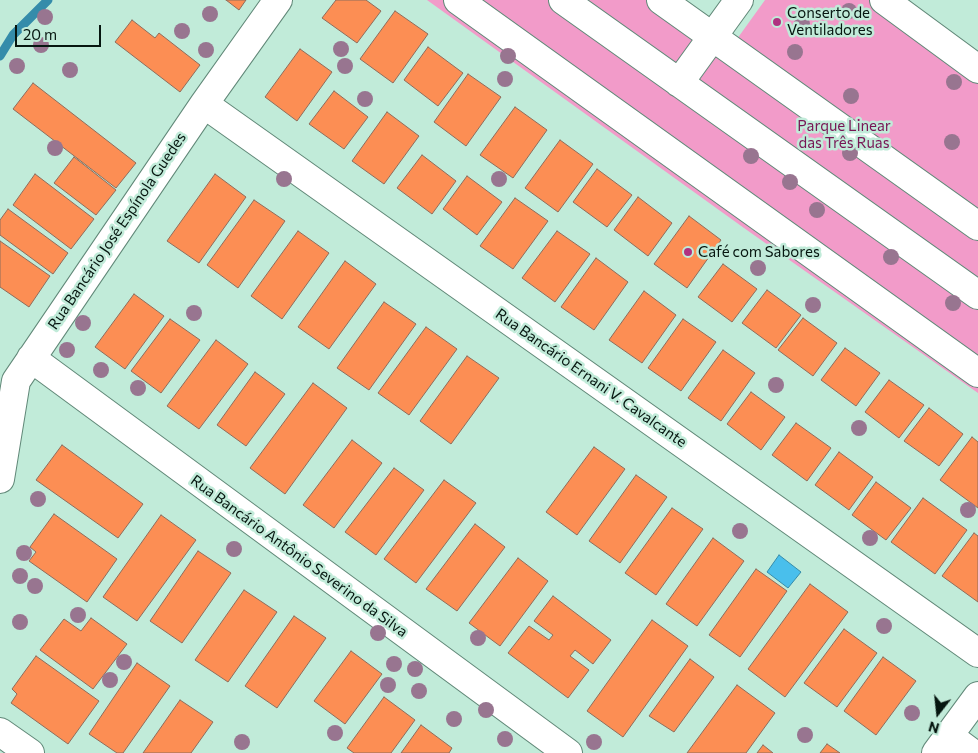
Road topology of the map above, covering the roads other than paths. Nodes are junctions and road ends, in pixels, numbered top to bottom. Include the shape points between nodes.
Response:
1 (278, 0) edge
2 (458, 0) edge
3 (563, 0) edge
4 (661, 0) edge
5 (739, 0) edge
6 (884, 0) edge
7 (713, 38) junction
8 (978, 68) edge
9 (680, 83) junction
10 (204, 104) junction
11 (978, 226) edge
12 (978, 295) edge
13 (31, 358) junction
14 (978, 373) edge
15 (0, 480) edge
16 (978, 653) edge
17 (978, 696) edge
18 (0, 732) edge
19 (943, 745) edge
20 (30, 753) edge
21 (568, 753) edge
22 (972, 753) edge

1 - 10 street, Rua Bancário José Espínola Guedes
2 - 14 street
3 - 9 street
4 - 7 street
5 - 7 street
6 - 8 street
7 - 9 street
7 - 11 street
9 - 12 street
10 - 13 street, Rua Bancário José Espínola Guedes
10 - 16 street, Rua Bancário Ernani V. Cavalcante
13 - 15 street, Rua Bancário José Espínola Guedes via 16,381
13 - 21 street, Rua Bancário Antônio Severino da Silva
17 - 19 street
18 - 20 street
19 - 22 street

